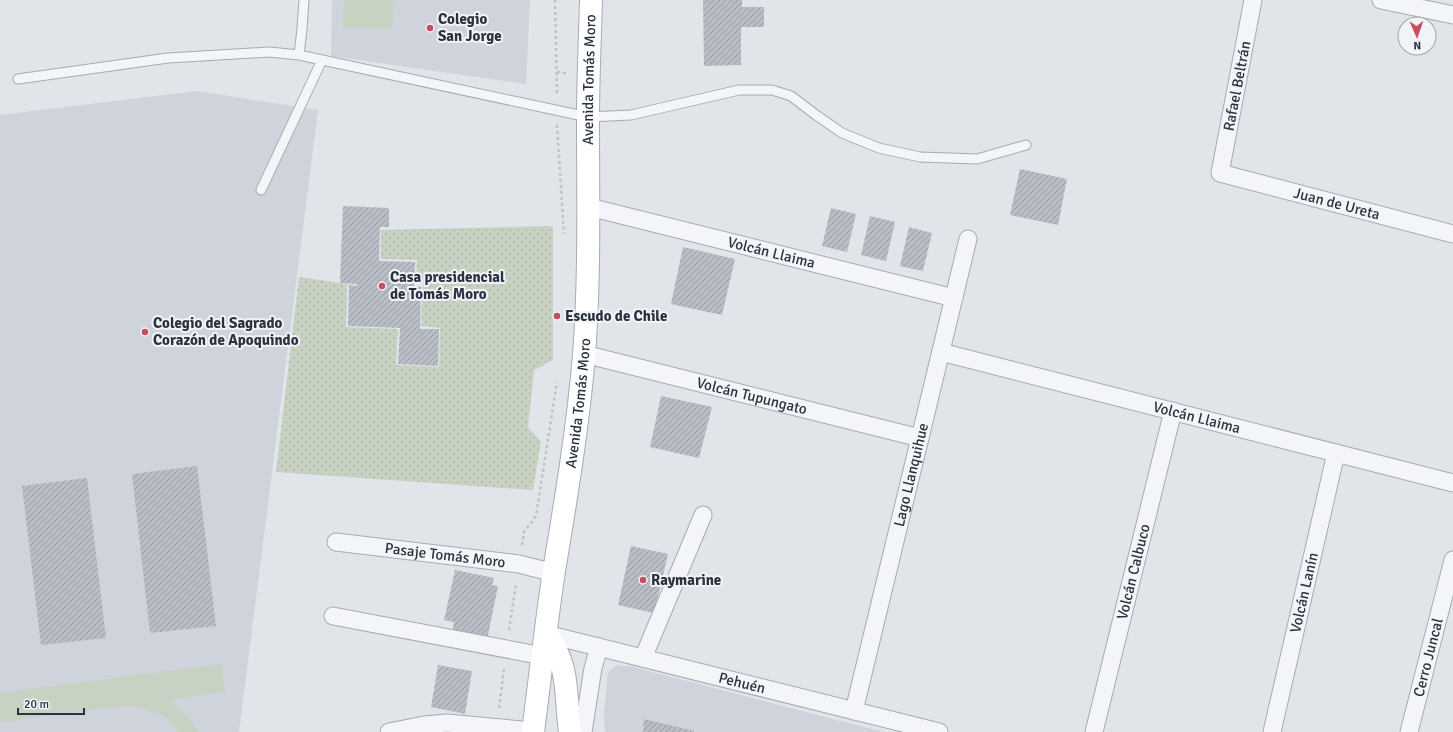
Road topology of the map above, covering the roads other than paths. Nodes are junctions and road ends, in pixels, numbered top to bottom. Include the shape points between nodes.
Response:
1 (304, 0) edge
2 (591, 0) edge
3 (1253, 0) edge
4 (1381, 0) edge
5 (1453, 15) edge
6 (299, 55) junction
7 (322, 60) junction
8 (18, 79) dead end
9 (588, 117) junction
10 (1026, 145) dead end
11 (1220, 173) joint
12 (260, 190) dead end
13 (589, 207) junction
14 (1453, 234) edge
15 (968, 239) dead end
16 (954, 298) junction
17 (941, 352) junction
18 (584, 354) junction
19 (1173, 411) junction
20 (920, 438) junction
21 (1336, 453) junction
22 (1453, 483) edge
23 (703, 515) dead end
24 (336, 542) dead end
25 (1453, 560) edge
26 (554, 573) junction
27 (333, 616) dead end
28 (546, 634) junction
29 (598, 647) junction
30 (543, 656) junction
31 (643, 658) junction
32 (854, 711) junction
33 (533, 731) edge
34 (389, 732) edge
35 (570, 732) edge
36 (583, 732) edge
37 (939, 732) edge
38 (1094, 732) edge
39 (1272, 732) edge
40 (1409, 732) edge

1 - 6 lane
2 - 9 main road, Avenida Tomás Moro
3 - 11 street, Rafael Beltrán
4 - 5 street
6 - 7 lane
6 - 8 lane via 269,52 168,58
7 - 9 lane
7 - 12 lane
9 - 10 lane via 631,115 740,90 772,90 791,96 842,132 879,148 920,157 977,159
9 - 13 main road, Avenida Tomás Moro
11 - 14 street, Juan de Ureta
13 - 16 street, Volcán Llaima
13 - 18 main road, Avenida Tomás Moro
15 - 16 street, Lago Llanquihue
16 - 17 street, Lago Llanquihue
17 - 19 street, Volcán Llaima
17 - 20 street, Lago Llanquihue
18 - 20 street, Volcán Tupungato
18 - 26 main road, Avenida Tomás Moro via 568,489
19 - 21 street, Volcán Llaima
19 - 38 street, Volcán Calbuco
20 - 32 street, Lago Llanquihue
21 - 22 street, Volcán Llaima
21 - 39 street, Volcán Lanín
23 - 31 street
24 - 26 street, Pasaje Tomás Moro via 519,564
25 - 40 street, Cerro Juncal
26 - 28 main road, Avenida Tomás Moro
27 - 30 street
28 - 29 street, Pehuén
28 - 30 main road, Avenida Tomás Moro
28 - 35 main road via 554,643 563,666
29 - 31 street, Pehuén
29 - 36 street
30 - 33 main road, Avenida Tomás Moro
31 - 32 street, Pehuén
32 - 37 street, Pehuén
33 - 34 street via 447,723

